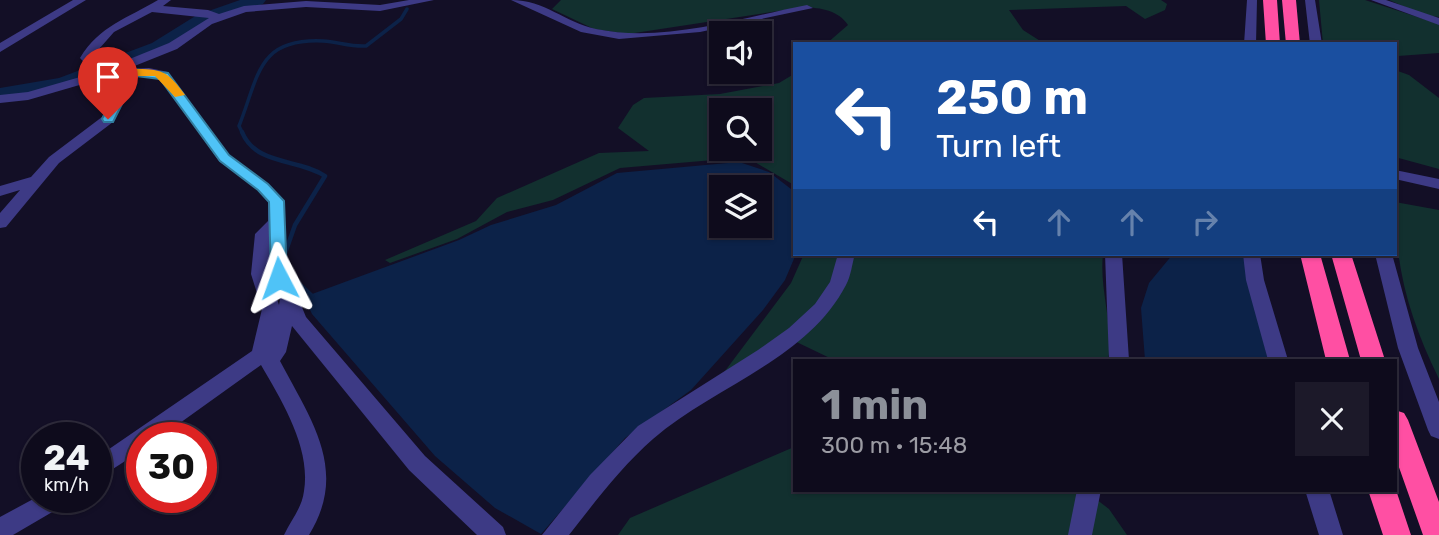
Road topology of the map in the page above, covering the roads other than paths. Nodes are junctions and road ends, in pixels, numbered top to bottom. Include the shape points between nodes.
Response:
1 (81, 0) edge
2 (166, 0) edge
3 (429, 0) edge
4 (516, 0) edge
5 (1252, 0) edge
6 (1270, 0) edge
7 (1289, 0) edge
8 (1310, 0) edge
9 (1376, 0) edge
10 (395, 3) edge
11 (807, 8) dead end
12 (153, 9) junction
13 (214, 16) junction
14 (1439, 22) edge
15 (1250, 42) edge
16 (1273, 42) edge
17 (1293, 42) edge
18 (1316, 42) edge
19 (0, 48) edge
20 (100, 71) junction
21 (132, 72) junction
22 (0, 99) edge
23 (1397, 175) edge
24 (33, 181) junction
25 (1439, 184) edge
26 (0, 191) edge
27 (277, 222) junction
28 (0, 223) edge
29 (846, 256) edge
30 (1113, 256) edge
31 (1251, 256) edge
32 (1311, 256) edge
33 (1342, 256) edge
34 (1384, 256) edge
35 (290, 298) junction
36 (265, 358) junction
37 (1119, 359) edge
38 (1278, 359) edge
39 (1338, 359) edge
40 (1373, 359) edge
41 (167, 422) edge
42 (1397, 425) edge
43 (1439, 430) edge
44 (1089, 492) edge
45 (1318, 492) edge
46 (1383, 492) edge
47 (30, 513) edge
48 (0, 530) edge
49 (296, 535) edge
50 (494, 535) edge
51 (554, 535) edge
52 (1080, 535) edge
53 (1331, 535) edge
54 (1397, 535) edge
55 (1437, 535) edge

1 - 19 street
2 - 12 street
3 - 10 street
4 - 11 street via 588,30 625,36
5 - 15 street
6 - 16 highway
7 - 17 highway
8 - 18 street
9 - 14 street
10 - 13 street via 380,8 284,5
12 - 13 street
12 - 20 street via 97,38 86,58
13 - 20 street via 183,41
20 - 21 street
20 - 22 street via 58,89
21 - 24 street via 108,119
21 - 27 street via 164,75 224,158 276,201
23 - 25 street
24 - 26 street
24 - 28 street
27 - 35 street via 276,266
27 - 36 street via 264,234 260,274 271,309
29 - 51 street via 844,276 836,291 816,311 778,347 646,431
30 - 37 street
31 - 38 street
32 - 39 highway
33 - 40 highway
34 - 43 street via 1408,348
35 - 36 street via 276,352
35 - 50 street via 298,320 417,463
36 - 41 street
36 - 49 street via 314,450 319,473
42 - 55 highway
44 - 52 street
45 - 53 street
46 - 54 highway
47 - 48 street

